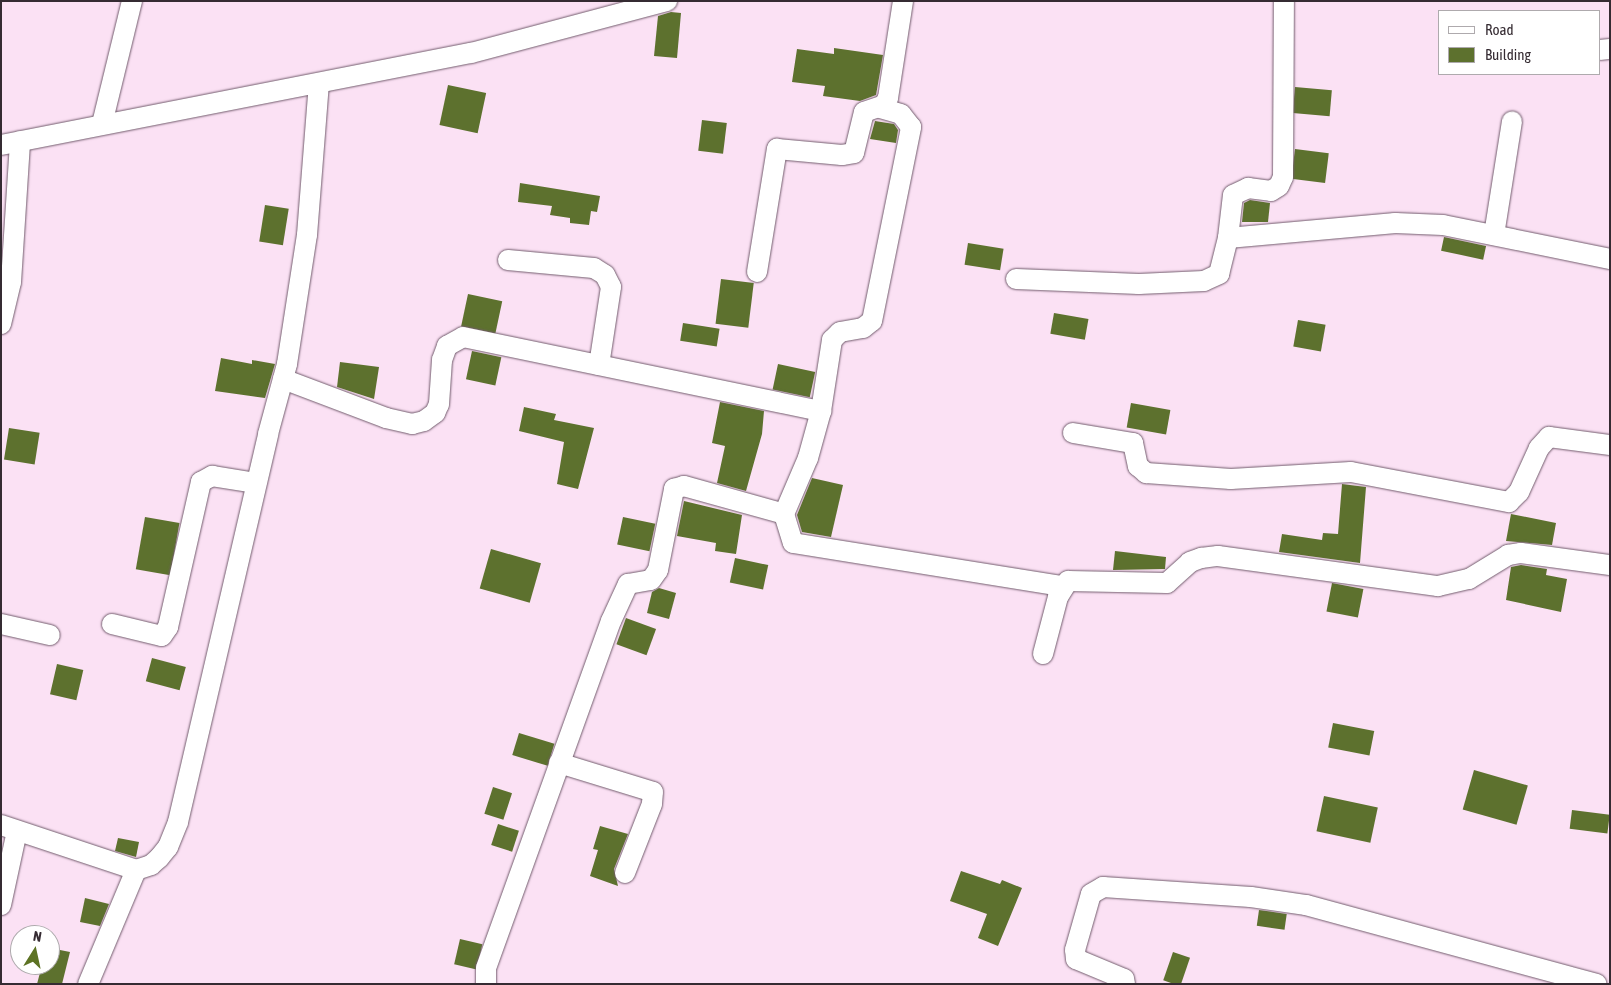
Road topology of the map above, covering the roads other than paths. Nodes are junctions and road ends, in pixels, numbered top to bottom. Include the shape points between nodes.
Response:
1 (132, 1) edge
2 (667, 1) edge
3 (903, 1) edge
4 (1284, 1) edge
5 (606, 9) edge
6 (319, 83) junction
7 (880, 108) junction
8 (1512, 121) dead end
9 (102, 124) junction
10 (11, 144) edge
11 (1494, 234) junction
12 (1228, 238) junction
13 (1610, 259) edge
14 (508, 260) dead end
15 (757, 272) dead end
16 (1016, 279) dead end
17 (1, 324) edge
18 (598, 365) junction
19 (283, 379) junction
20 (821, 411) junction
21 (1073, 433) dead end
22 (1610, 445) edge
23 (256, 483) junction
24 (784, 514) junction
25 (1610, 565) edge
26 (1062, 586) junction
27 (1, 624) edge
28 (112, 624) dead end
29 (50, 635) dead end
30 (1043, 654) dead end
31 (559, 763) junction
32 (9, 828) edge
33 (136, 870) junction
34 (625, 873) dead end
35 (1, 905) edge
36 (88, 984) edge
37 (486, 984) edge
38 (1125, 984) edge
39 (1596, 984) edge

1 - 9 street
2 - 5 street
3 - 7 street via 890,92
4 - 12 street via 1283,177 1279,186 1271,191 1248,188 1233,195
5 - 6 street via 471,53
6 - 9 street
6 - 19 street via 307,235
7 - 15 street via 864,112 854,153 842,155 777,149
7 - 20 street via 909,120 910,141 872,321 863,328 835,335
8 - 11 street
9 - 10 street
10 - 17 street via 11,282
11 - 12 street via 1442,225 1395,223
11 - 13 street
12 - 16 street via 1219,274 1204,281 1139,284
14 - 18 street via 594,268 605,275 611,287
18 - 19 street via 463,337 454,339 447,346 442,360 439,404 435,413 412,424 386,418
18 - 20 street
19 - 23 street
20 - 24 street via 808,458
21 - 22 street via 1133,443 1138,466 1146,473 1230,478 1351,472 1509,502 1519,492 1539,448 1549,437
23 - 28 street via 212,476 201,482 168,627 162,636
23 - 33 street via 178,822 168,847 159,858 151,865
24 - 26 street via 793,543
24 - 31 street via 684,486 674,489 658,570 651,580 628,584 591,672
25 - 26 street via 1522,553 1508,555 1469,578 1438,586 1218,556 1190,562 1167,583 1078,579
26 - 30 street
27 - 29 street
31 - 34 street via 653,792 652,804
31 - 37 street via 486,968
32 - 33 street
32 - 35 street
33 - 36 street
38 - 39 street via 1124,979 1076,959 1075,950 1092,894 1103,887 1251,897 1306,905

